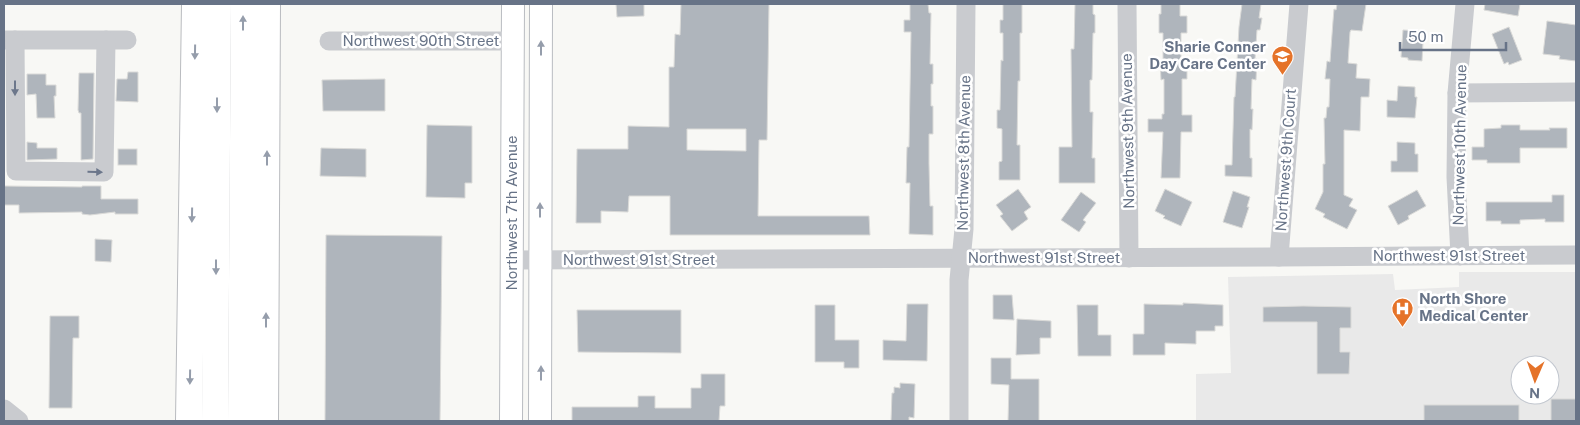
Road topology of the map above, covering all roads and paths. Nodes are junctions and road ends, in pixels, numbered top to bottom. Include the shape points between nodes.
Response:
1 (195, 4) edge
2 (218, 4) edge
3 (244, 4) edge
4 (267, 4) edge
5 (513, 4) edge
6 (541, 4) edge
7 (966, 4) edge
8 (1127, 4) edge
9 (1299, 4) edge
10 (1465, 4) edge
11 (9, 40) edge
12 (106, 40) junction
13 (127, 40) dead end
14 (329, 41) dead end
15 (513, 41) junction
16 (1576, 92) edge
17 (1457, 93) junction
18 (1576, 255) edge
19 (1460, 256) junction
20 (1279, 257) junction
21 (960, 258) junction
22 (1129, 258) junction
23 (511, 260) junction
24 (540, 261) junction
25 (266, 360) junction
26 (4, 409) edge
27 (18, 421) edge
28 (189, 421) edge
29 (215, 421) edge
30 (241, 421) edge
31 (265, 421) edge
32 (283, 421) edge
33 (511, 421) edge
34 (540, 421) edge
35 (959, 421) edge

1 -> 28 highway
2 -> 29 highway
30 -> 3 highway
25 -> 4 highway
5 - 15 main road, Northwest 7th Avenue
24 -> 6 main road, Northwest 7th Avenue
7 - 21 street, Northwest 8th Avenue via 964,229
8 - 22 street, Northwest 9th Avenue
9 - 20 street, Northwest 9th Court
10 - 17 street, Northwest 10th Avenue
11 - 12 street
11 -> 12 street via 16,171 104,172
12 - 13 street
14 - 15 street, Northwest 90th Street
15 - 23 main road, Northwest 7th Avenue
16 - 17 street
17 - 19 street, Northwest 10th Avenue via 1456,177
18 - 19 street, Northwest 91st Street
19 - 20 street, Northwest 91st Street
20 - 22 street, Northwest 91st Street
21 - 22 street, Northwest 91st Street
21 - 24 street, Northwest 91st Street
21 - 35 street, Northwest 8th Avenue
23 - 24 street, Northwest 91st Street
23 - 33 main road, Northwest 7th Avenue
34 -> 24 main road, Northwest 7th Avenue
25 - 31 highway
25 - 32 highway
26 - 27 street

